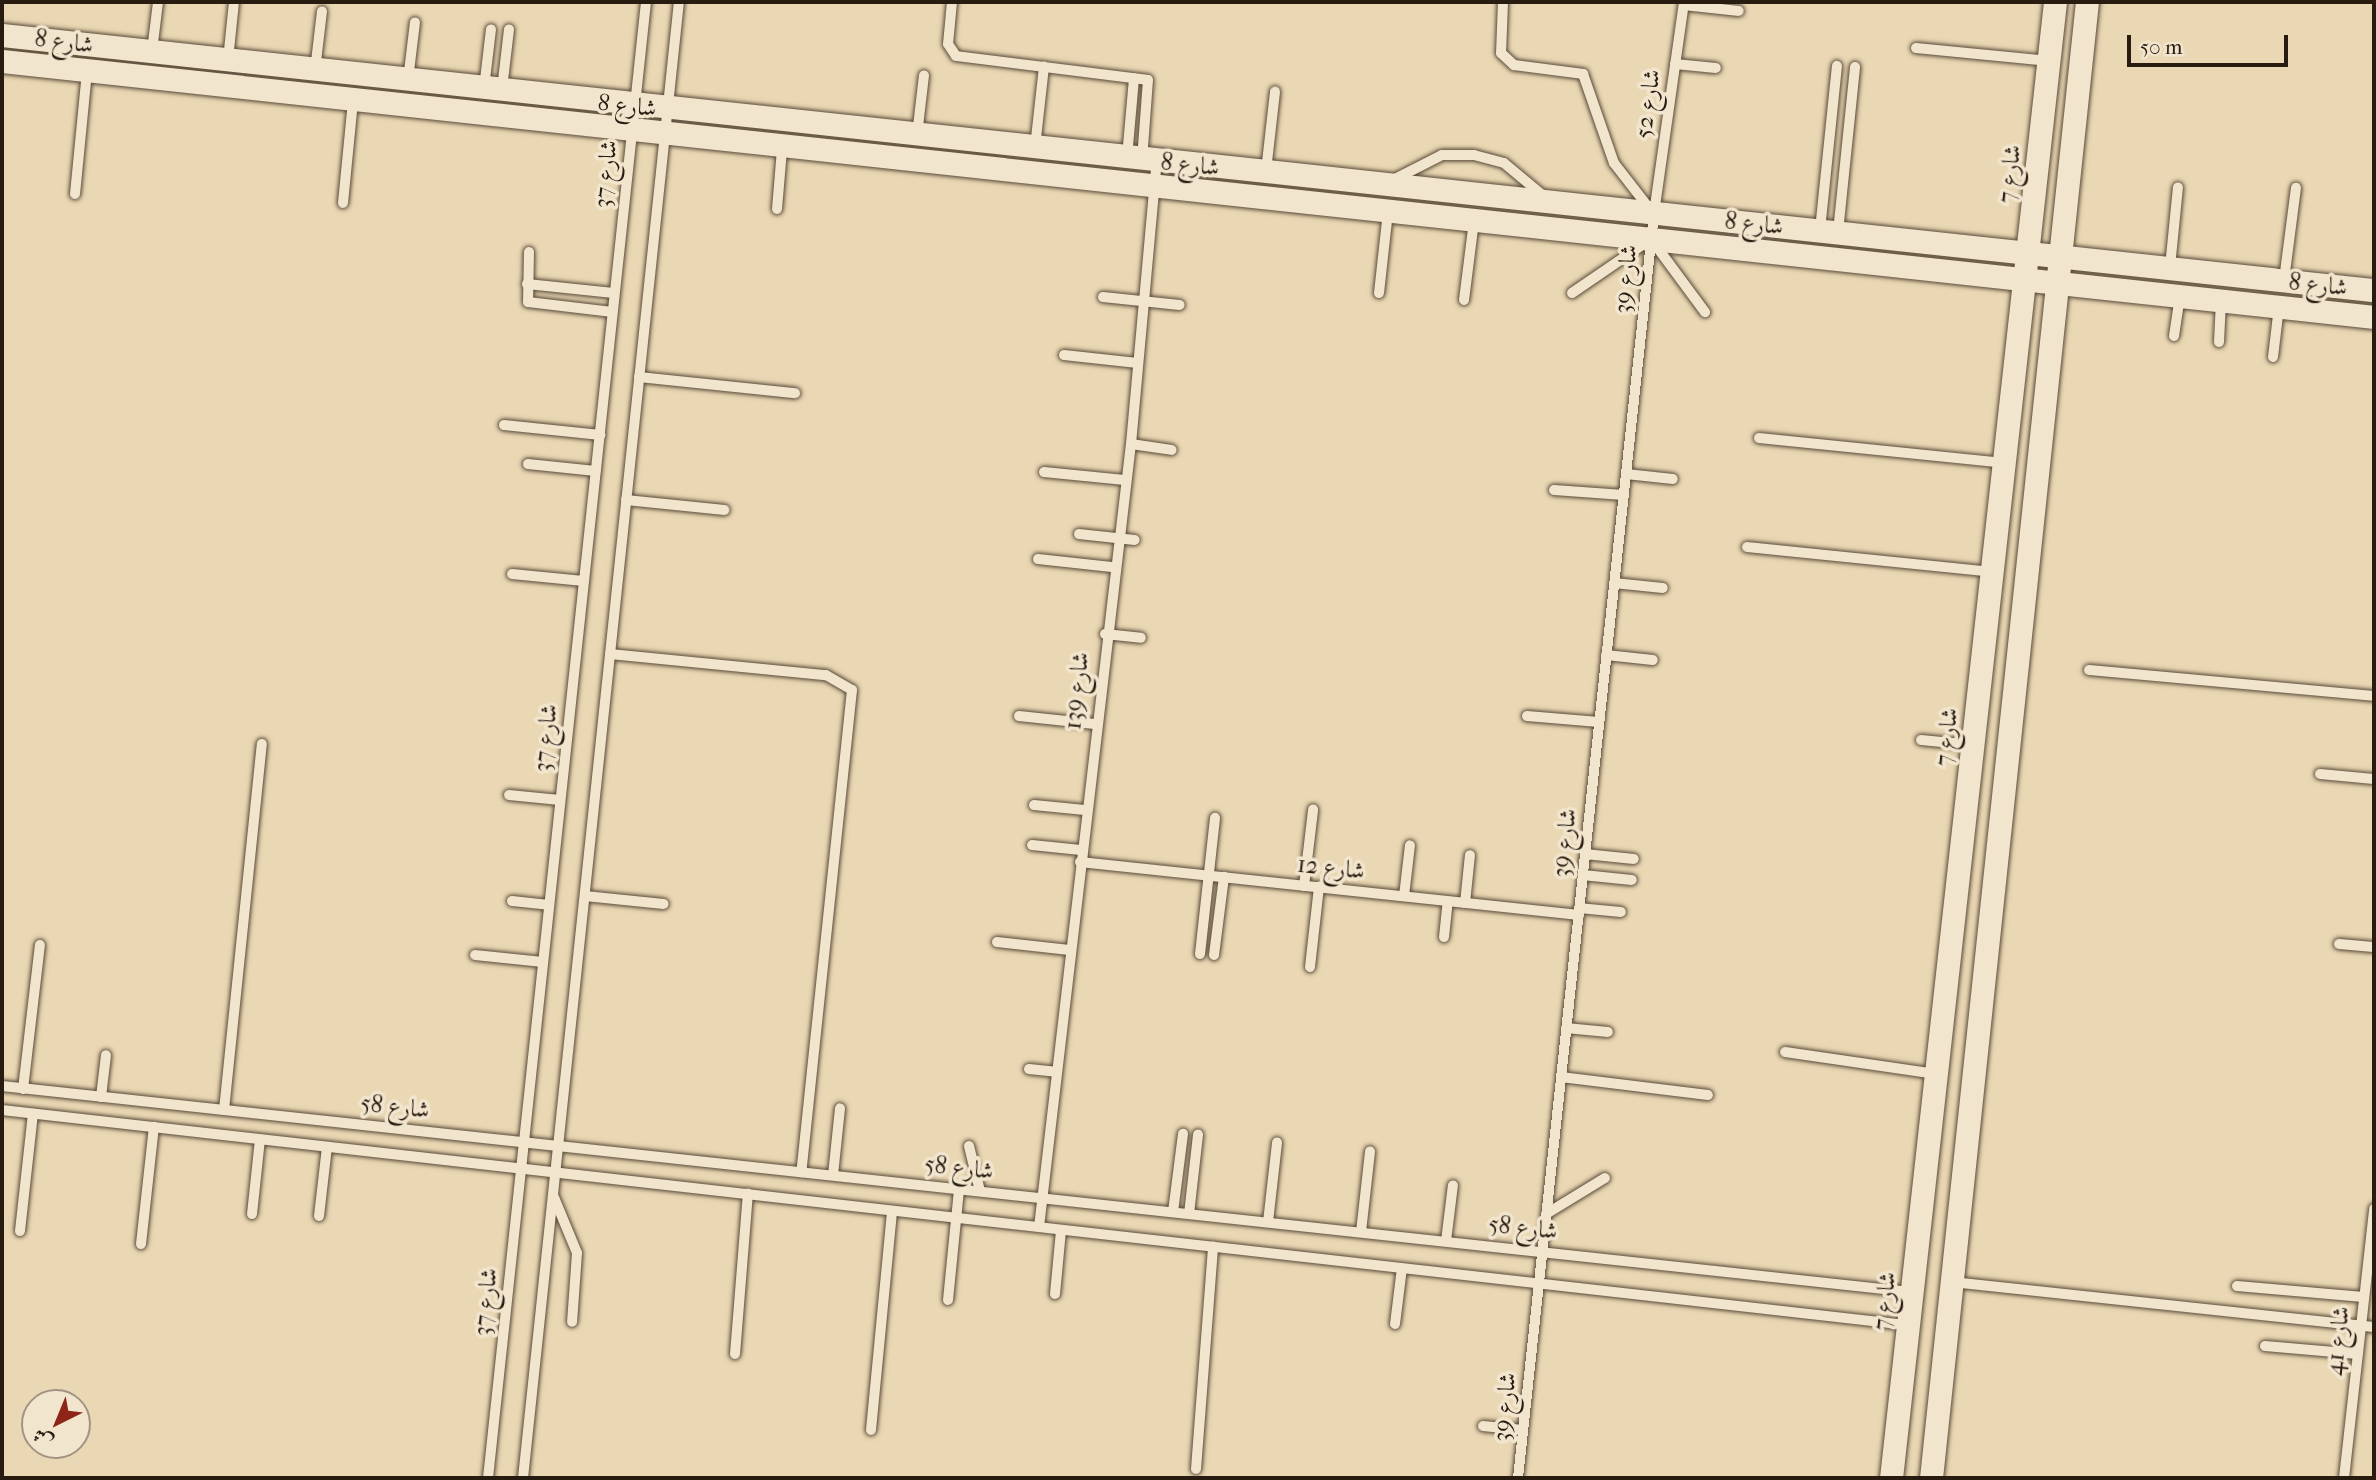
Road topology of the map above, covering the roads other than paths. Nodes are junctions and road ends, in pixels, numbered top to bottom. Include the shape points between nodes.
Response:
1 (158, 2) edge
2 (234, 2) edge
3 (646, 2) edge
4 (679, 2) edge
5 (952, 2) edge
6 (1503, 2) edge
7 (2055, 2) edge
8 (2087, 2) edge
9 (1684, 3) edge
10 (1739, 10) dead end
11 (322, 11) dead end
12 (415, 22) dead end
13 (491, 29) dead end
14 (509, 29) dead end
15 (2, 35) edge
16 (1916, 47) dead end
17 (152, 52) junction
18 (228, 60) junction
19 (2, 61) edge
20 (2049, 61) junction
21 (1675, 64) junction
22 (1837, 66) dead end
23 (1044, 67) junction
24 (1855, 67) dead end
25 (1716, 68) dead end
26 (315, 70) junction
27 (87, 71) junction
28 (924, 75) dead end
29 (1134, 78) junction
30 (408, 80) junction
31 (493, 89) junction
32 (1275, 92) dead end
33 (353, 101) junction
34 (635, 105) junction
35 (668, 108) junction
36 (632, 133) junction
37 (917, 135) junction
38 (664, 137) junction
39 (1035, 147) junction
40 (782, 149) junction
41 (1142, 158) junction
42 (1266, 171) junction
43 (1387, 183) junction
44 (2178, 187) dead end
45 (2296, 187) dead end
46 (1154, 188) junction
47 (75, 194) dead end
48 (343, 203) dead end
49 (1552, 204) junction
50 (777, 209) dead end
51 (1388, 212) junction
52 (1654, 213) junction
53 (1474, 221) junction
54 (1829, 231) junction
55 (1651, 239) junction
56 (529, 252) dead end
57 (2028, 252) junction
58 (2061, 256) junction
59 (2170, 267) junction
60 (2025, 279) junction
61 (2284, 280) junction
62 (2057, 283) junction
63 (527, 284) junction
64 (2374, 290) edge
65 (614, 293) junction
66 (1379, 293) dead end
67 (1572, 293) dead end
68 (2180, 296) junction
69 (1103, 297) dead end
70 (1464, 300) dead end
71 (1144, 301) junction
72 (2221, 301) junction
73 (1180, 304) dead end
74 (2279, 307) junction
75 (612, 312) junction
76 (1705, 312) dead end
77 (2374, 317) edge
78 (2174, 335) dead end
79 (2219, 342) dead end
80 (1064, 355) dead end
81 (2273, 357) dead end
82 (1138, 363) junction
83 (639, 377) junction
84 (795, 393) dead end
85 (504, 425) dead end
86 (600, 435) junction
87 (1759, 438) dead end
88 (1131, 444) junction
89 (1172, 450) dead end
90 (2004, 463) junction
91 (528, 464) dead end
92 (596, 471) junction
93 (1044, 472) dead end
94 (1626, 474) junction
95 (1673, 479) dead end
96 (1125, 480) junction
97 (1554, 490) dead end
98 (1624, 495) junction
99 (626, 500) junction
100 (724, 510) dead end
101 (1079, 534) dead end
102 (1115, 538) junction
103 (1135, 540) dead end
104 (1747, 547) dead end
105 (1038, 559) dead end
106 (1112, 567) junction
107 (1992, 572) junction
108 (512, 574) dead end
109 (584, 581) junction
110 (1614, 583) junction
111 (1663, 588) dead end
112 (1105, 634) junction
113 (1141, 638) dead end
114 (610, 654) junction
115 (1606, 655) junction
116 (1653, 660) dead end
117 (2089, 670) dead end
118 (2374, 696) edge
119 (1019, 716) dead end
120 (1527, 716) dead end
121 (1599, 722) junction
122 (1095, 724) junction
123 (1921, 740) dead end
124 (262, 744) dead end
125 (1973, 745) junction
126 (2320, 774) dead end
127 (2374, 779) edge
128 (509, 795) dead end
129 (560, 800) junction
130 (1034, 804) dead end
131 (1085, 810) junction
132 (1313, 810) dead end
133 (1215, 818) dead end
134 (1032, 845) dead end
135 (1410, 845) dead end
136 (1081, 850) junction
137 (1585, 854) junction
138 (1470, 855) dead end
139 (1634, 859) dead end
140 (1080, 862) junction
141 (1583, 875) junction
142 (1209, 876) junction
143 (1224, 877) junction
144 (1632, 880) dead end
145 (1304, 886) junction
146 (1319, 887) junction
147 (585, 896) junction
148 (1404, 896) junction
149 (512, 901) dead end
150 (1448, 901) junction
151 (1465, 903) junction
152 (664, 904) dead end
153 (549, 905) junction
154 (1579, 911) junction
155 (1621, 912) dead end
156 (1444, 936) dead end
157 (997, 943) dead end
158 (2339, 944) dead end
159 (40, 945) dead end
160 (2374, 947) edge
161 (1070, 950) junction
162 (1200, 954) dead end
163 (475, 955) dead end
164 (1214, 955) dead end
165 (543, 962) junction
166 (1310, 967) dead end
167 (1566, 1028) junction
168 (1608, 1032) dead end
169 (1785, 1052) dead end
170 (106, 1055) dead end
171 (1029, 1069) dead end
172 (1056, 1072) junction
173 (1936, 1074) junction
174 (1561, 1077) junction
175 (2, 1086) edge
176 (23, 1088) junction
177 (1708, 1095) dead end
178 (101, 1097) junction
179 (840, 1108) dead end
180 (2, 1110) edge
181 (223, 1110) junction
182 (33, 1114) junction
183 (154, 1128) junction
184 (1183, 1134) dead end
185 (1198, 1135) dead end
186 (260, 1139) junction
187 (524, 1142) junction
188 (1278, 1143) dead end
189 (558, 1146) junction
190 (969, 1146) dead end
191 (327, 1147) junction
192 (1370, 1152) dead end
193 (521, 1169) junction
194 (801, 1172) junction
195 (555, 1173) junction
196 (833, 1175) junction
197 (1605, 1178) dead end
198 (1452, 1185) dead end
199 (959, 1189) junction
200 (980, 1191) junction
201 (748, 1194) junction
202 (553, 1195) junction
203 (1043, 1198) junction
204 (2374, 1209) edge
205 (892, 1211) junction
206 (1173, 1212) junction
207 (252, 1214) dead end
208 (1189, 1214) junction
209 (1546, 1214) junction
210 (319, 1216) dead end
211 (956, 1218) junction
212 (1268, 1222) junction
213 (1039, 1227) junction
214 (1061, 1230) junction
215 (20, 1231) dead end
216 (1361, 1232) junction
217 (1446, 1241) junction
218 (141, 1244) dead end
219 (1213, 1247) junction
220 (1542, 1252) junction
221 (1402, 1268) junction
222 (1952, 1282) junction
223 (1539, 1284) junction
224 (2236, 1286) dead end
225 (1912, 1292) junction
226 (1055, 1294) dead end
227 (2364, 1297) junction
228 (948, 1300) dead end
229 (572, 1322) dead end
230 (1395, 1324) dead end
231 (2362, 1324) junction
232 (1908, 1325) junction
233 (2374, 1326) edge
234 (2265, 1346) dead end
235 (735, 1354) dead end
236 (2358, 1354) junction
237 (1483, 1426) dead end
238 (870, 1430) dead end
239 (1523, 1430) junction
240 (1196, 1469) dead end
241 (488, 1478) edge
242 (523, 1478) edge
243 (1518, 1478) edge
244 (1891, 1478) edge
245 (1931, 1478) edge
246 (2344, 1478) edge

1 - 17 lane
2 - 18 lane
3 - 34 lane, شارع 37
4 - 35 lane
5 - 23 lane via 952,54
6 - 52 lane via 1501,53 1514,65 1583,74 1614,163
7 - 20 street, شارع 7
8 - 58 street
9 - 10 lane
9 - 21 lane, شارع 52
11 - 26 lane
12 - 30 lane
13 - 31 lane
14 - 31 lane
15 - 17 street, شارع 8
16 - 20 lane
17 - 18 street, شارع 8
18 - 26 street, شارع 8
19 - 27 street, شارع 8
20 - 57 street, شارع 7
21 - 25 lane
21 - 52 lane, شارع 52
22 - 54 lane
23 - 29 lane
23 - 39 lane
24 - 54 lane
26 - 30 street, شارع 8
27 - 33 street, شارع 8
27 - 47 lane
28 - 37 lane
29 - 41 lane
29 - 41 lane via 1148,80
30 - 31 street, شارع 8
31 - 34 street, شارع 8
32 - 42 lane
33 - 36 street, شارع 8
33 - 48 lane
34 - 35 street, شارع 8
34 - 36 lane, شارع 37
35 - 37 street, شارع 8
35 - 38 lane
36 - 38 street, شارع 8
36 - 65 lane, شارع 37
37 - 39 street, شارع 8
38 - 40 street, شارع 8
38 - 83 lane
39 - 41 street, شارع 8
40 - 46 street, شارع 8
40 - 50 lane
41 - 42 street, شارع 8
41 - 46 lane, شارع 139
42 - 43 street, شارع 8
43 - 49 street, شارع 8
43 - 49 lane via 1442,155 1474,155 1513,169
44 - 59 lane
45 - 61 lane
46 - 51 street, شارع 8
46 - 71 lane, شارع 139
49 - 52 street, شارع 8
51 - 53 street, شارع 8
51 - 66 lane
52 - 54 street, شارع 8
52 - 55 lane, شارع 39
53 - 55 street, شارع 8
53 - 70 lane
54 - 57 street, شارع 8
55 - 60 street, شارع 8
55 - 67 lane
55 - 76 lane
55 - 94 lane, شارع 39
56 - 63 lane
57 - 58 street, شارع 8
57 - 60 street, شارع 7
58 - 59 street, شارع 8
58 - 62 street
59 - 61 street, شارع 8
60 - 62 street, شارع 8
60 - 90 street, شارع 7
61 - 64 street, شارع 8
62 - 68 street, شارع 8
62 - 222 street
63 - 65 lane
63 - 75 lane via 527,301
65 - 75 lane, شارع 37
68 - 72 street, شارع 8
68 - 78 lane
69 - 71 lane
71 - 73 lane
71 - 82 lane, شارع 139
72 - 74 street, شارع 8
72 - 79 lane
74 - 77 street, شارع 8
74 - 81 lane
75 - 86 lane, شارع 37
80 - 82 lane
82 - 88 lane, شارع 139
83 - 84 lane
83 - 99 lane
85 - 86 lane
86 - 92 lane, شارع 37
87 - 90 lane
88 - 89 lane
88 - 96 lane, شارع 139
90 - 107 street, شارع 7
91 - 92 lane
92 - 109 lane, شارع 37
93 - 96 lane
94 - 95 lane
94 - 98 lane, شارع 39
96 - 102 lane, شارع 139
97 - 98 lane
98 - 110 lane, شارع 39
99 - 100 lane
99 - 114 lane
101 - 102 lane
102 - 103 lane
102 - 106 lane, شارع 139
104 - 107 lane
105 - 106 lane
106 - 112 lane, شارع 139
107 - 125 street, شارع 7
108 - 109 lane
109 - 129 lane, شارع 37
110 - 111 lane
110 - 115 lane, شارع 39
112 - 113 lane
112 - 122 lane, شارع 139
114 - 147 lane
114 - 194 lane via 826,675 852,690
115 - 116 lane
115 - 121 lane, شارع 39
117 - 118 lane
119 - 122 lane
120 - 121 lane
121 - 137 lane, شارع 39
122 - 131 lane, شارع 139
123 - 125 lane
124 - 181 lane
125 - 173 street, شارع 7
126 - 127 lane
128 - 129 lane
129 - 153 lane, شارع 37
130 - 131 lane
131 - 136 lane, شارع 139
132 - 145 lane
133 - 142 lane
134 - 136 lane
135 - 148 lane
136 - 140 lane, شارع 139
137 - 139 lane
137 - 141 lane, شارع 39
138 - 151 lane
140 - 142 lane, شارع 12
140 - 161 lane, شارع 139
141 - 144 lane
141 - 154 lane, شارع 39
142 - 143 lane, شارع 12
142 - 162 lane
143 - 145 lane, شارع 12
143 - 164 lane
145 - 146 lane, شارع 12
146 - 148 lane, شارع 12
146 - 166 lane
147 - 152 lane
147 - 189 lane
148 - 150 lane, شارع 12
149 - 153 lane
150 - 151 lane, شارع 12
150 - 156 lane
151 - 154 lane, شارع 12
153 - 165 lane, شارع 37
154 - 155 lane, شارع 12
154 - 167 lane, شارع 39
157 - 161 lane
158 - 160 lane
159 - 176 lane
161 - 172 lane, شارع 139
163 - 165 lane
165 - 187 lane, شارع 37
167 - 168 lane
167 - 174 lane, شارع 39
169 - 173 lane
170 - 178 lane
171 - 172 lane
172 - 203 lane, شارع 139
173 - 225 street, شارع 7
174 - 177 lane
174 - 209 lane, شارع 39
175 - 176 lane, شارع 58
176 - 178 lane, شارع 58
178 - 181 lane, شارع 58
179 - 196 lane
180 - 182 lane, شارع 58
181 - 187 lane, شارع 58
182 - 183 lane, شارع 58
182 - 215 lane
183 - 186 lane, شارع 58
183 - 218 lane
184 - 206 lane
185 - 208 lane
186 - 191 lane, شارع 58
186 - 207 lane
187 - 189 lane, شارع 58
187 - 193 lane, شارع 37
188 - 212 lane
189 - 194 lane, شارع 58
189 - 195 lane
190 - 200 lane
191 - 193 lane, شارع 58
191 - 210 lane
192 - 216 lane
193 - 195 lane, شارع 58
193 - 241 lane, شارع 37
194 - 196 lane, شارع 58
195 - 201 lane, شارع 58
195 - 202 lane
196 - 199 lane, شارع 58
197 - 209 lane
198 - 217 lane
199 - 200 lane, شارع 58
199 - 211 lane
200 - 203 lane, شارع 58
201 - 205 lane, شارع 58
201 - 235 lane
202 - 229 lane via 577,1253
202 - 242 lane
203 - 206 lane, شارع 58
203 - 213 lane, شارع 139
204 - 227 lane, شارع 41
205 - 211 lane, شارع 58
205 - 238 lane
206 - 208 lane, شارع 58
208 - 212 lane, شارع 58
209 - 220 lane, شارع 39
211 - 213 lane, شارع 58
211 - 228 lane
212 - 216 lane, شارع 58
213 - 214 lane, شارع 58
214 - 219 lane, شارع 58
214 - 226 lane
216 - 217 lane, شارع 58
217 - 220 lane, شارع 58
219 - 221 lane, شارع 58
219 - 240 lane
220 - 223 lane, شارع 39
220 - 225 lane, شارع 58
221 - 223 lane, شارع 58
221 - 230 lane
222 - 231 lane
222 - 245 street
223 - 232 lane, شارع 58
223 - 239 lane, شارع 39
224 - 227 lane
225 - 232 street, شارع 7
227 - 231 lane, شارع 41
231 - 233 lane
231 - 236 lane, شارع 41
232 - 244 street, شارع 7
234 - 236 lane
236 - 246 lane, شارع 41
237 - 239 lane
239 - 243 lane, شارع 39

